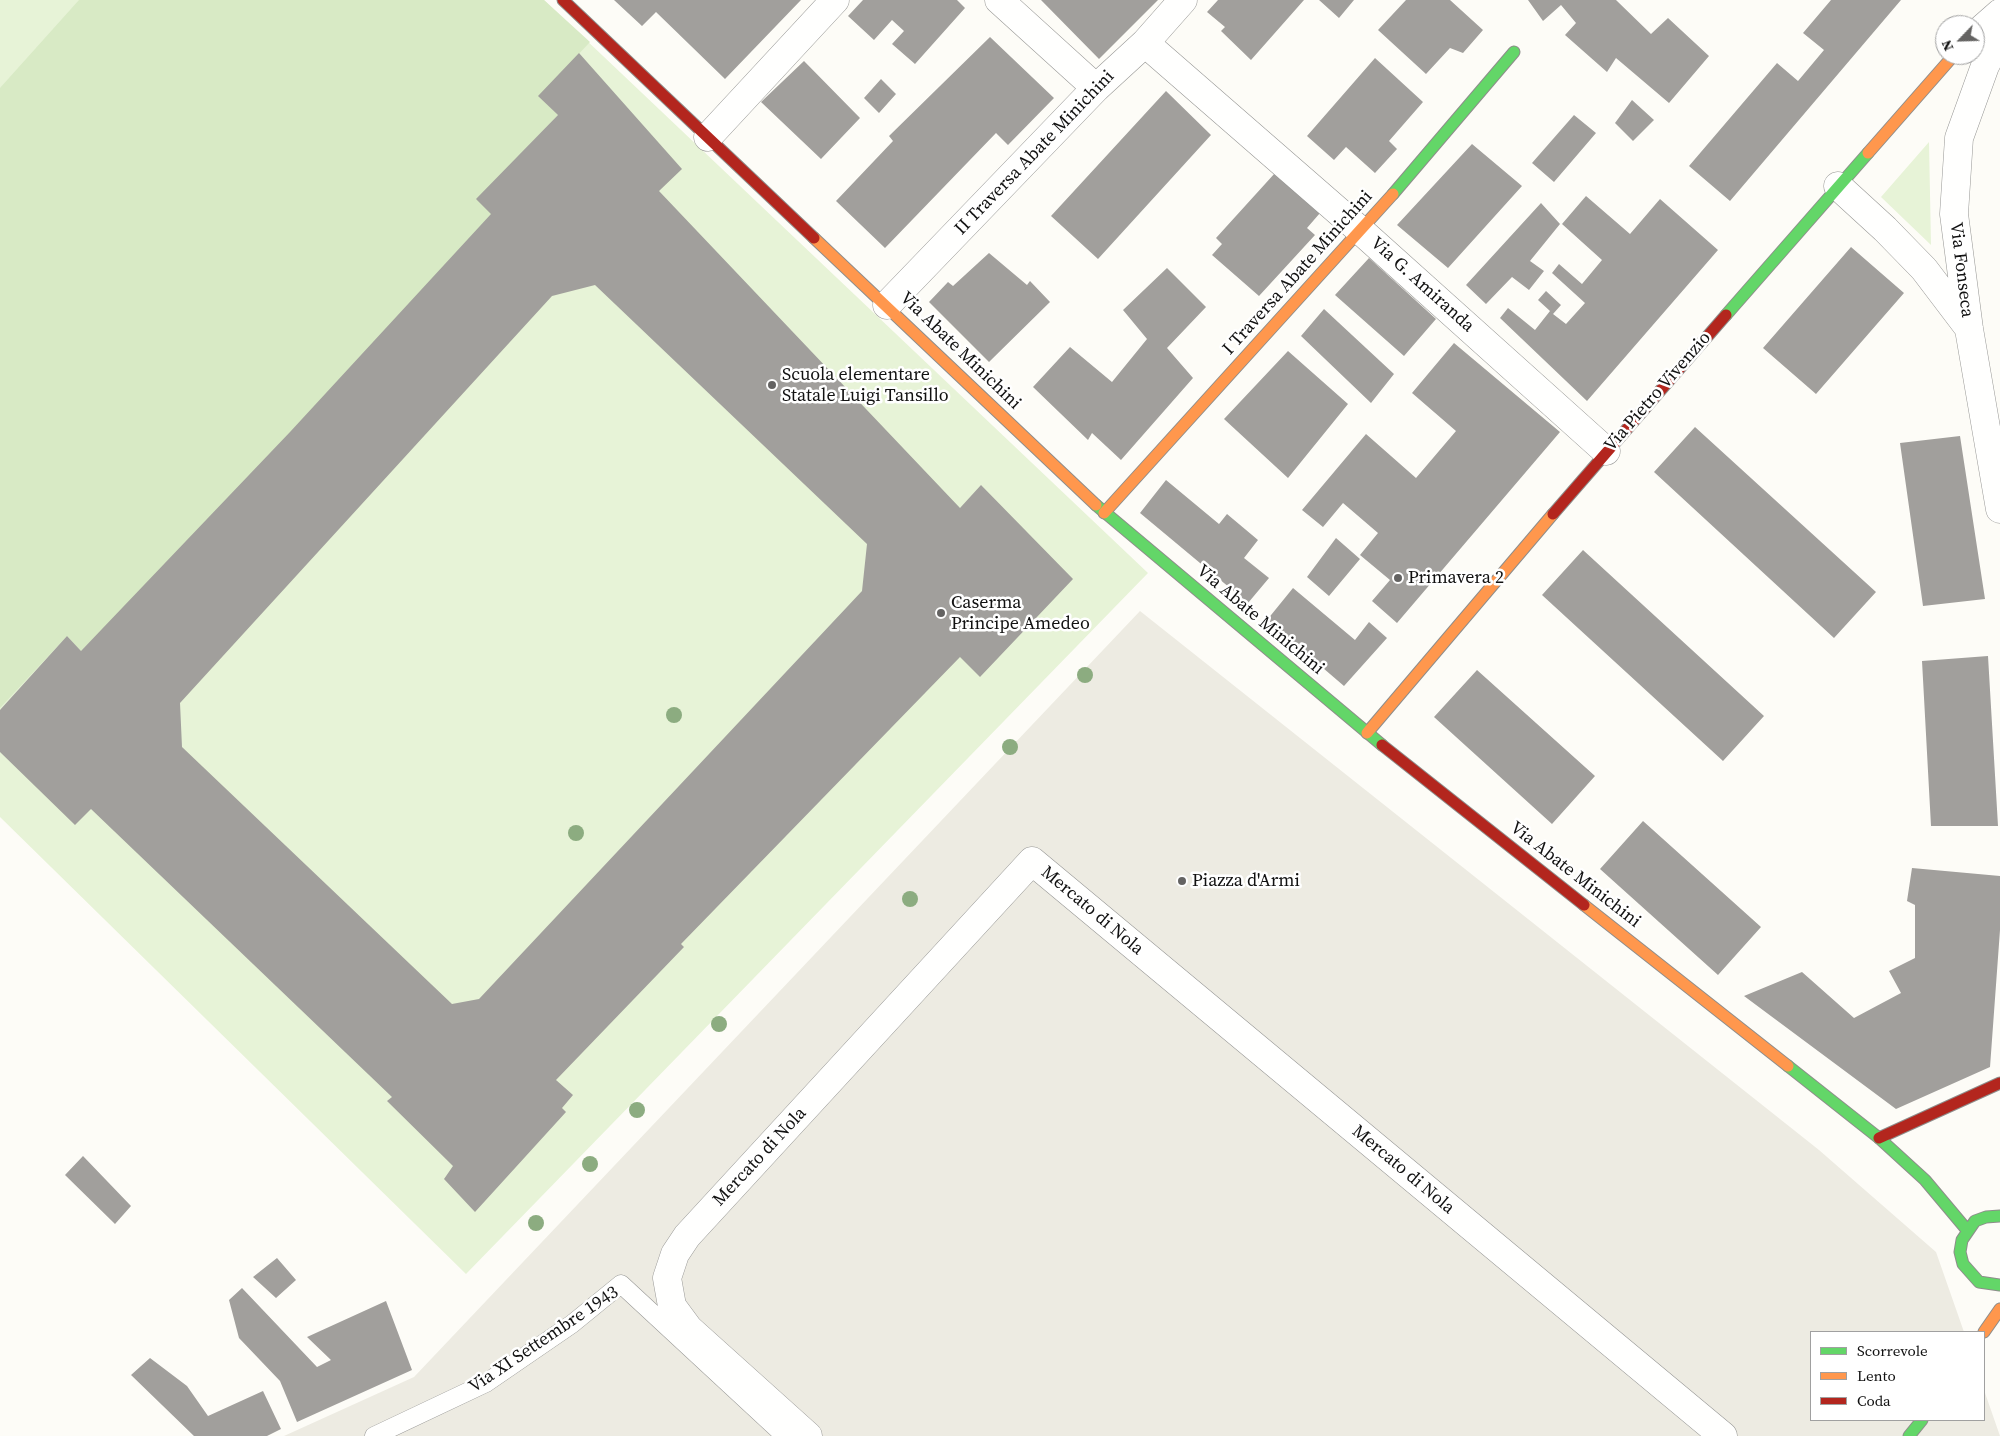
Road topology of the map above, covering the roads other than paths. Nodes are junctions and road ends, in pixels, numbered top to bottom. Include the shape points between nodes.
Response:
1 (563, 0) edge
2 (835, 0) edge
3 (999, 0) edge
4 (1183, 0) edge
5 (2000, 13) edge
6 (1985, 26) edge
7 (2000, 37) edge
8 (1145, 43) junction
9 (1514, 52) dead end
10 (1945, 65) edge
11 (1096, 88) junction
12 (708, 137) junction
13 (1838, 186) junction
14 (1361, 231) junction
15 (887, 306) junction
16 (1969, 328) junction
17 (1606, 451) junction
18 (2000, 508) edge
19 (1104, 513) junction
20 (1367, 733) junction
21 (2000, 1083) edge
22 (1879, 1138) junction
23 (2000, 1216) edge
24 (1967, 1230) junction
25 (1995, 1285) edge
26 (2000, 1302) edge
27 (2000, 1309) edge
28 (1985, 1331) edge
29 (1921, 1421) edge
30 (374, 1436) edge
31 (785, 1436) edge
32 (808, 1436) edge
33 (1723, 1436) edge
34 (1909, 1436) edge

1 - 12 street, Via Abate Minichini
2 - 12 street
3 - 11 street
4 - 8 street, II Traversa Abate Minichini
5 - 6 street
7 - 16 street, Via Fonseca via 1985,66 1959,138 1954,214
8 - 11 street, II Traversa Abate Minichini
8 - 14 street, Via G. Amiranda
9 - 14 street, I Traversa Abate Minichini
10 - 13 street, Via Pietro Vivenzio
11 - 15 street, II Traversa Abate Minichini
12 - 15 street, Via Abate Minichini
13 - 16 street via 1924,269
13 - 17 street, Via Pietro Vivenzio
14 - 17 street, Via G. Amiranda
14 - 19 street, I Traversa Abate Minichini
15 - 19 street, Via Abate Minichini
16 - 18 street, Via Fonseca
17 - 20 street, Via Pietro Vivenzio
19 - 20 street, Via Abate Minichini
20 - 22 street, Via Abate Minichini
21 - 22 street
22 - 24 street, Via Abate Minichini via 1925,1180
23 - 24 street via 1975,1221
24 - 25 street via 1960,1252 1963,1264 1979,1282
25 - 26 street
27 - 28 street
29 - 34 street
30 - 31 lane, Via XI Settembre 1943 via 486,1383 572,1324 621,1284
32 - 33 street, Mercato di Nola via 689,1329 672,1306 667,1278 675,1254 687,1236 1032,862

